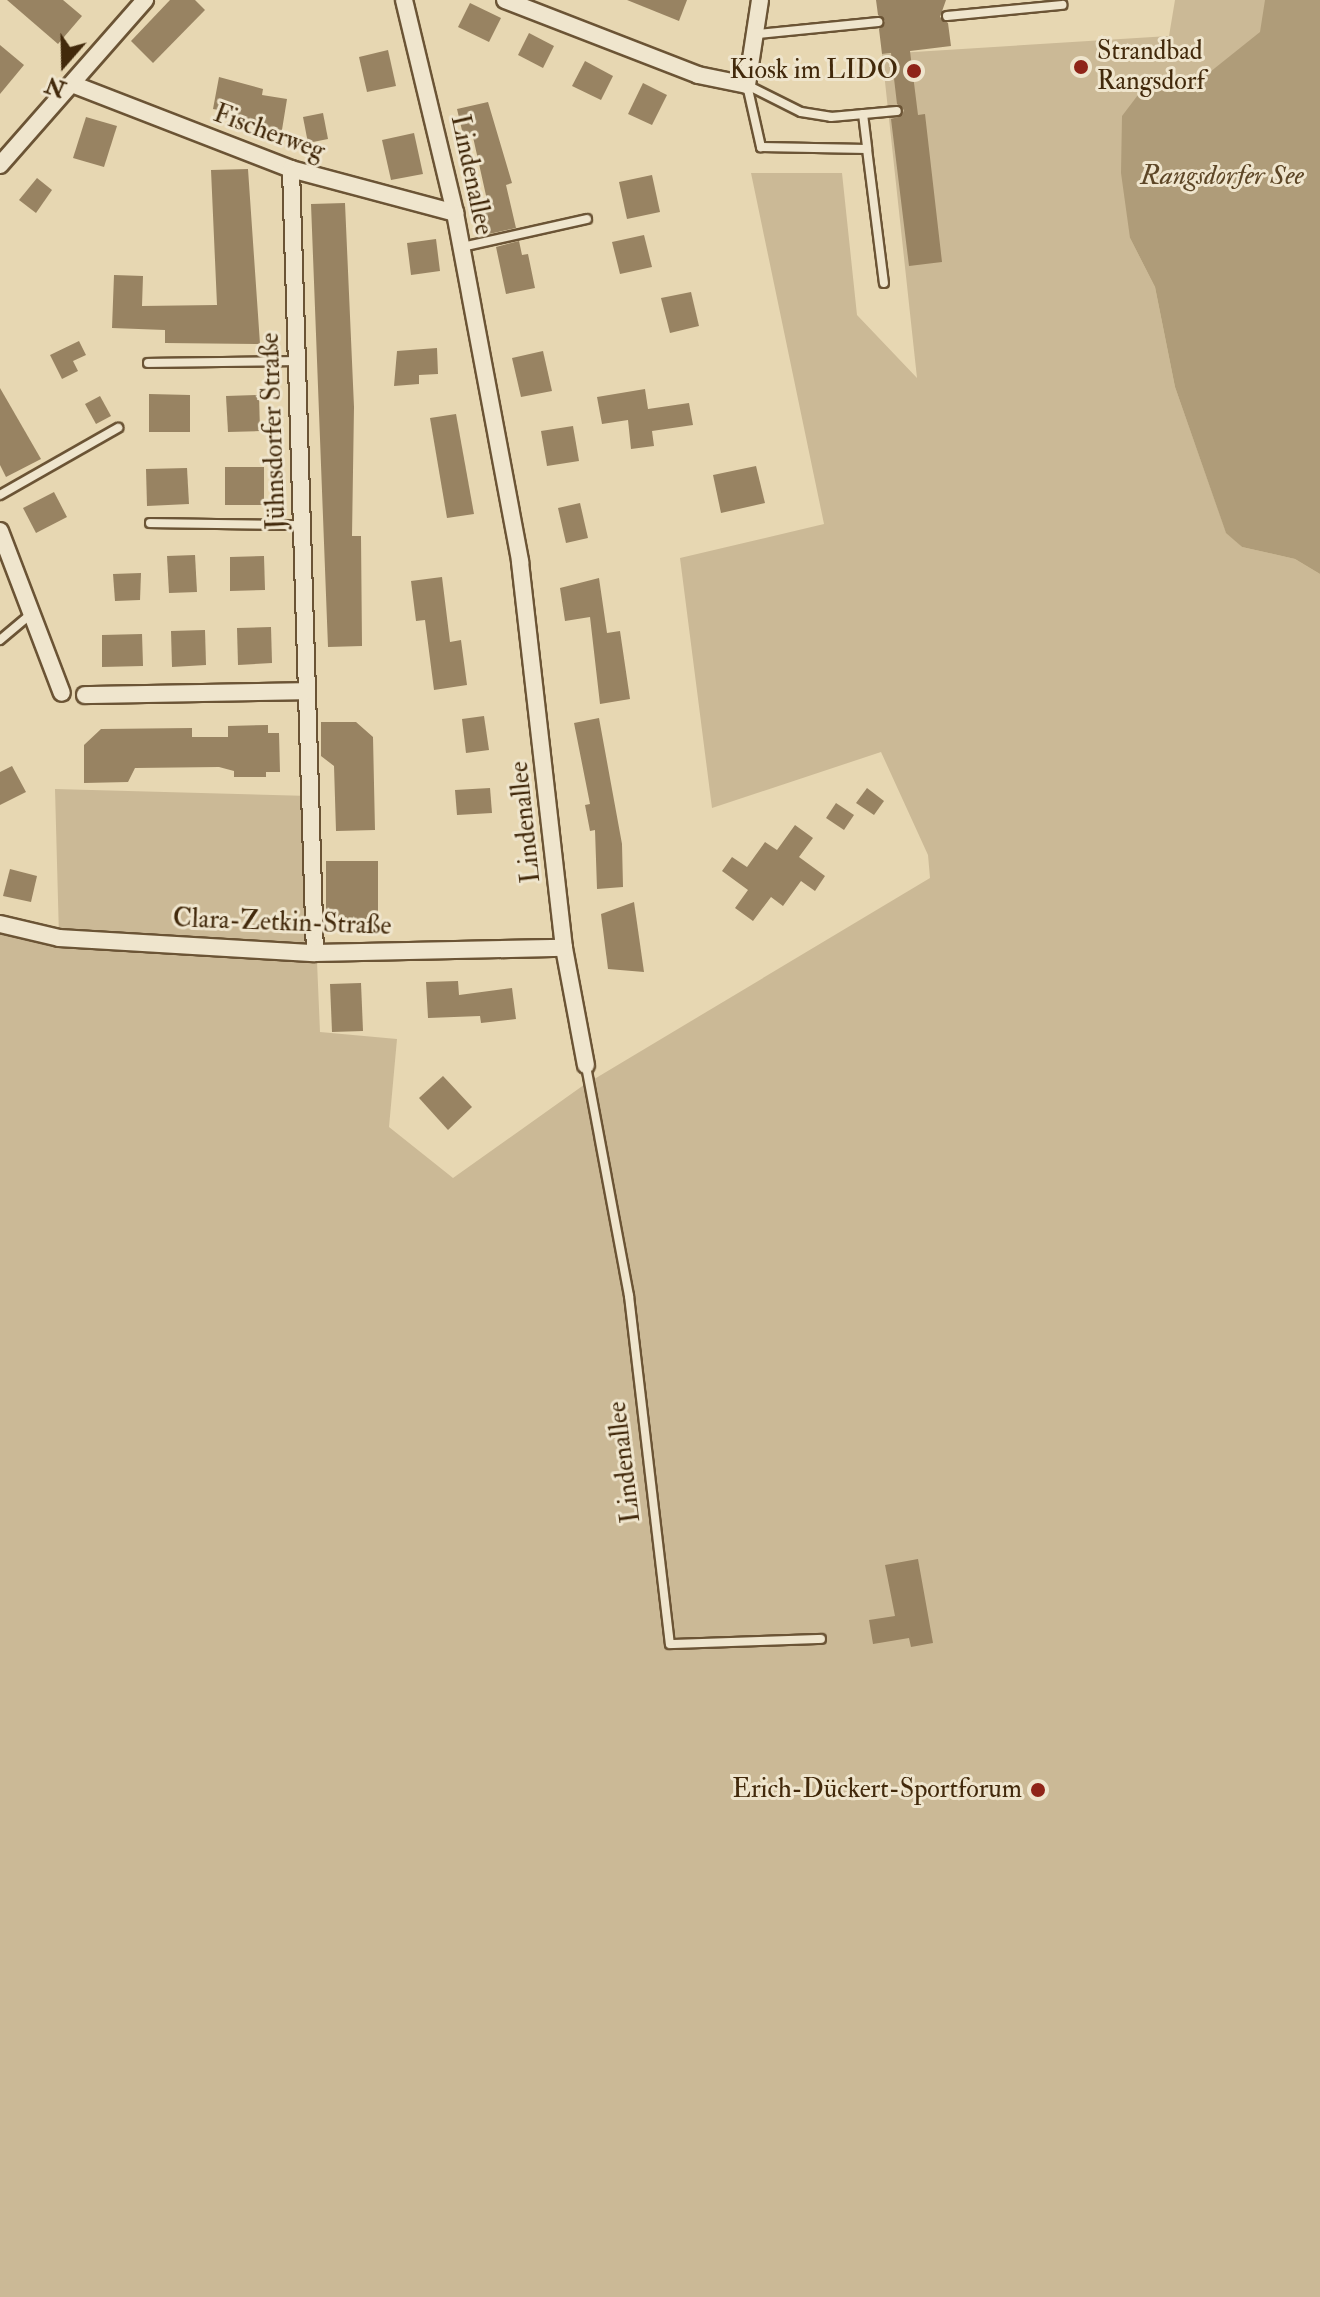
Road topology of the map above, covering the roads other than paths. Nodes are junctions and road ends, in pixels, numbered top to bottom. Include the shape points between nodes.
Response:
1 (145, 0) edge
2 (404, 0) edge
3 (505, 0) edge
4 (760, 0) edge
5 (1062, 5) dead end
6 (947, 16) dead end
7 (878, 22) dead end
8 (758, 34) junction
9 (72, 84) junction
10 (747, 85) junction
11 (897, 111) dead end
12 (863, 114) junction
13 (867, 149) junction
14 (0, 165) edge
15 (291, 169) junction
16 (455, 213) junction
17 (587, 219) dead end
18 (461, 247) junction
19 (884, 283) dead end
20 (296, 361) junction
21 (148, 363) dead end
22 (118, 428) dead end
23 (0, 495) edge
24 (150, 523) dead end
25 (301, 525) junction
26 (0, 531) edge
27 (32, 613) junction
28 (0, 640) edge
29 (306, 691) junction
30 (62, 693) dead end
31 (85, 695) dead end
32 (0, 924) edge
33 (564, 948) junction
34 (315, 953) junction
35 (586, 1065) joint
36 (821, 1639) dead end

1 - 9 street
2 - 16 street, Lindenallee
3 - 10 street via 698,75
4 - 8 street
5 - 6 lane
7 - 8 lane
8 - 10 street
9 - 14 street
9 - 15 street, Fischerweg
10 - 12 lane via 801,112
10 - 13 lane via 761,147
11 - 12 lane
12 - 13 lane
13 - 19 lane
15 - 16 street, Fischerweg
15 - 20 street, Jühnsdorfer Straße
16 - 18 street, Lindenallee
17 - 18 lane
18 - 33 street, Lindenallee via 520,562
20 - 21 lane
20 - 25 street, Jühnsdorfer Straße
22 - 23 lane
24 - 25 lane
25 - 29 street, Jühnsdorfer Straße
26 - 27 street
27 - 28 lane
27 - 30 street
29 - 31 street
29 - 34 street, Jühnsdorfer Straße
32 - 34 street, Clara-Zetkin-Straße via 59,938
33 - 34 street, Clara-Zetkin-Straße
33 - 35 street, Lindenallee
35 - 36 lane, Lindenallee via 629,1296 670,1644

